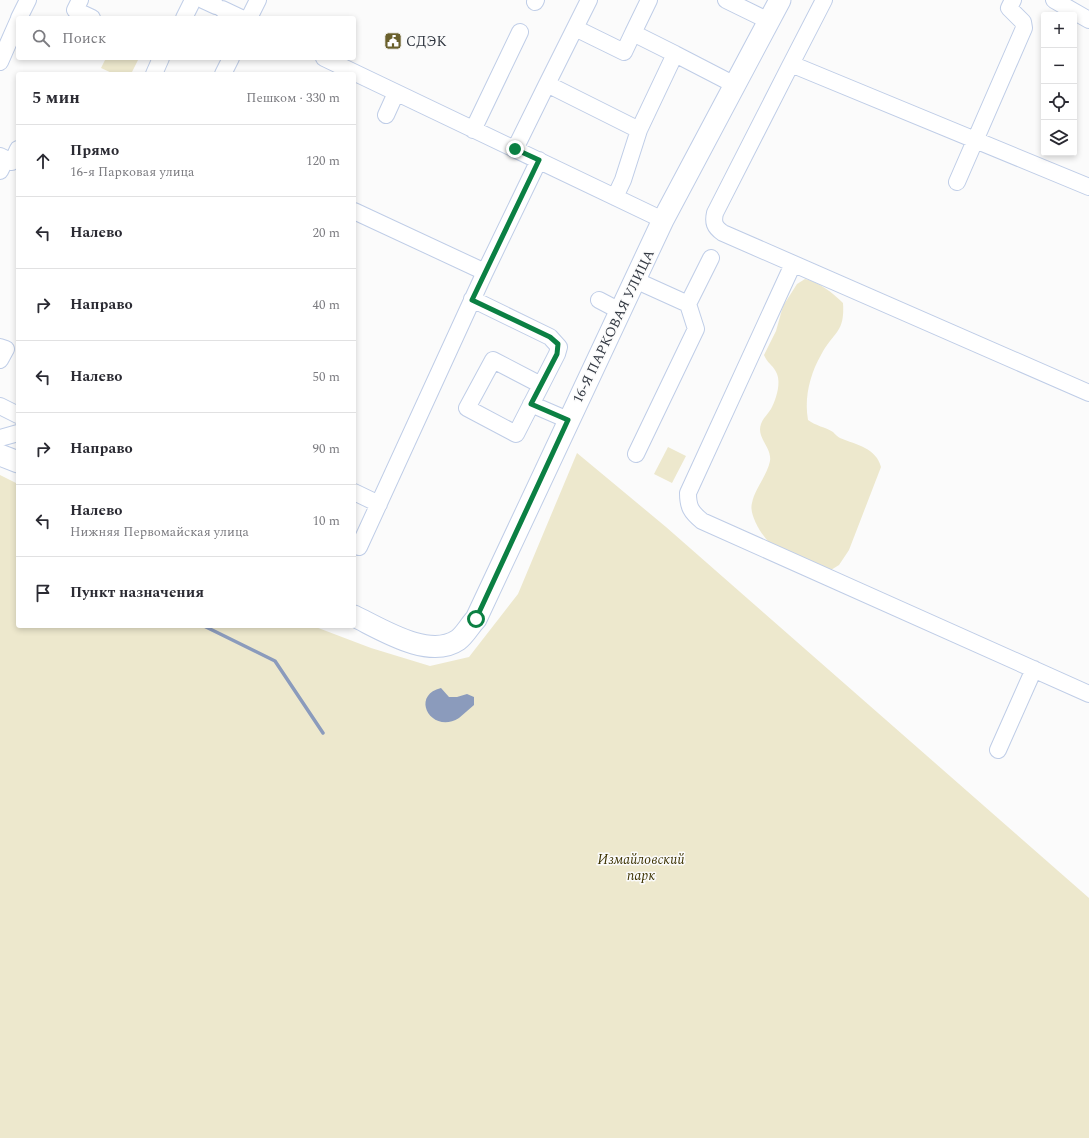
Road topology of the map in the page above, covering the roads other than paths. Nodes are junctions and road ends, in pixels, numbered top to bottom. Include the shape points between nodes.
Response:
1 (28, 0) edge
2 (80, 0) edge
3 (193, 0) edge
4 (258, 0) edge
5 (589, 0) edge
6 (649, 0) edge
7 (726, 0) edge
8 (780, 0) edge
9 (824, 0) edge
10 (1013, 0) edge
11 (1054, 0) edge
12 (214, 5) edge
13 (20, 16) edge
14 (88, 16) edge
15 (185, 16) edge
16 (237, 16) edge
17 (250, 16) edge
18 (1089, 20) edge
19 (769, 21) junction
20 (16, 26) edge
21 (575, 28) junction
22 (520, 32) dead end
23 (633, 33) junction
24 (675, 54) junction
25 (160, 60) edge
26 (230, 60) edge
27 (328, 60) edge
28 (0, 62) edge
29 (791, 64) junction
30 (155, 72) edge
31 (225, 72) edge
32 (353, 72) edge
33 (356, 74) edge
34 (547, 84) junction
35 (735, 85) junction
36 (396, 93) junction
37 (386, 115) dead end
38 (473, 130) junction
39 (639, 130) junction
40 (975, 140) junction
41 (515, 149) junction
42 (539, 160) junction
43 (957, 182) dead end
44 (1089, 187) edge
45 (614, 197) junction
46 (356, 212) edge
47 (663, 220) junction
48 (711, 258) dead end
49 (793, 264) junction
50 (485, 272) junction
51 (635, 280) junction
52 (472, 300) junction
53 (599, 300) dead end
54 (688, 304) junction
55 (620, 311) junction
56 (0, 347) edge
57 (0, 360) edge
58 (541, 385) junction
59 (1089, 393) edge
60 (531, 404) junction
61 (0, 406) edge
62 (16, 414) edge
63 (568, 420) junction
64 (16, 434) edge
65 (0, 438) edge
66 (636, 454) dead end
67 (0, 455) edge
68 (16, 461) edge
69 (356, 493) edge
70 (379, 504) junction
71 (359, 547) dead end
72 (356, 617) edge
73 (1034, 670) junction
74 (1089, 694) edge
75 (998, 750) dead end

1 - 13 street
2 - 14 street via 75,10
3 - 15 street
4 - 17 street
5 - 21 street
6 - 23 street
7 - 19 street
8 - 19 main road, 16-Я ПАРКОВАЯ УЛИЦА
9 - 29 street
10 - 40 street via 1009,8 1023,22 1024,28
11 - 18 street
12 - 16 street
19 - 35 main road, 16-Я ПАРКОВАЯ УЛИЦА
20 - 28 street
21 - 23 street via 624,52
21 - 34 street
22 - 38 street
23 - 24 street
24 - 35 street
24 - 39 street
25 - 30 street
26 - 31 street
27 - 32 street
29 - 40 street
29 - 49 street via 713,220 716,228 723,233
33 - 36 street
34 - 39 street
34 - 41 street
35 - 47 main road, 16-Я ПАРКОВАЯ УЛИЦА
36 - 37 street
36 - 38 street
38 - 41 street
39 - 45 street
40 - 43 street
40 - 44 street
41 - 42 street
42 - 45 street
42 - 50 street
45 - 47 street
46 - 50 street
47 - 51 main road, 16-Я ПАРКОВАЯ УЛИЦА
48 - 54 street
49 - 59 street
49 - 73 street via 688,492 688,503 692,513 702,521
50 - 52 street
51 - 54 street
51 - 55 main road, 16-Я ПАРКОВАЯ УЛИЦА
52 - 58 street via 550,337 558,344 557,354
52 - 70 street
53 - 55 street
54 - 66 street via 696,330
55 - 63 main road, 16-Я ПАРКОВАЯ УЛИЦА
56 - 57 street via 6,349
58 - 60 street
58 - 60 street via 493,360 467,408 516,434
60 - 63 street
61 - 62 street
63 - 72 main road, 16-Я ПАРКОВАЯ УЛИЦА via 476,619 458,640 441,647 412,643
64 - 65 street
67 - 68 main road
69 - 70 street
70 - 71 street
73 - 74 street
73 - 75 street

